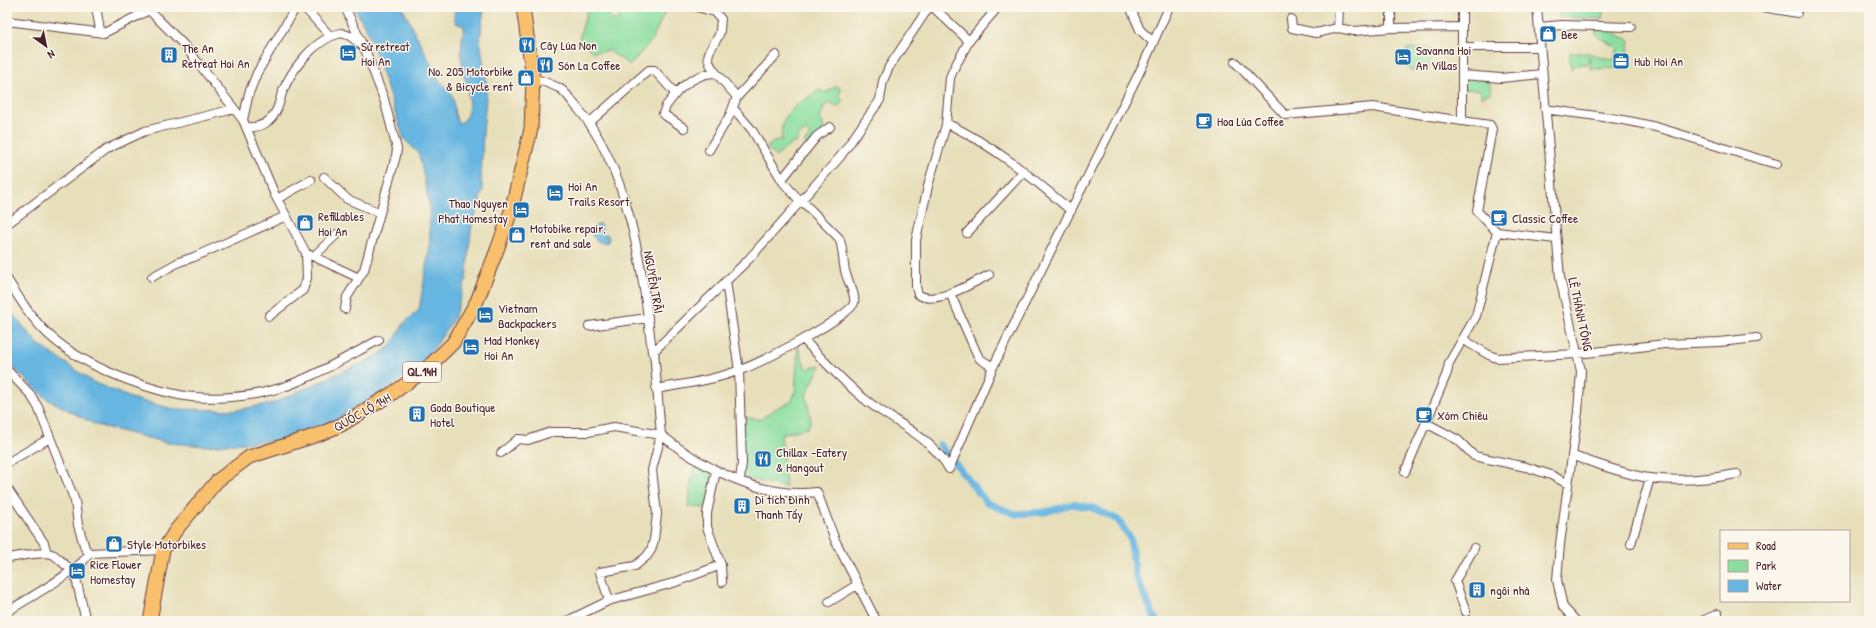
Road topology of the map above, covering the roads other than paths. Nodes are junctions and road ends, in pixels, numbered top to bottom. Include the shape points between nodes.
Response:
1 (96, 7) edge
2 (296, 7) edge
3 (304, 7) edge
4 (345, 7) edge
5 (522, 7) edge
6 (697, 7) edge
7 (929, 7) edge
8 (933, 7) edge
9 (998, 7) edge
10 (1130, 7) edge
11 (1169, 7) edge
12 (1339, 7) edge
13 (1391, 7) edge
14 (1462, 7) edge
15 (1537, 7) edge
16 (1762, 7) edge
17 (150, 8) edge
18 (1797, 13) dead end
19 (1292, 19) dead end
20 (7, 20) edge
21 (1462, 27) junction
22 (1631, 27) dead end
23 (1338, 28) junction
24 (1391, 28) junction
25 (1539, 28) junction
26 (102, 33) junction
27 (330, 36) junction
28 (970, 41) junction
29 (1153, 42) junction
30 (364, 47) junction
31 (1462, 47) junction
32 (1540, 47) junction
33 (776, 55) dead end
34 (1235, 62) dead end
35 (716, 73) junction
36 (1542, 74) junction
37 (1462, 75) junction
38 (533, 78) junction
39 (677, 92) junction
40 (737, 97) junction
41 (732, 108) junction
42 (234, 109) junction
43 (1545, 109) junction
44 (1462, 120) junction
45 (590, 122) junction
46 (946, 122) junction
47 (245, 124) junction
48 (830, 126) dead end
49 (684, 128) dead end
50 (708, 150) dead end
51 (1776, 164) dead end
52 (1024, 171) junction
53 (324, 177) dead end
54 (782, 178) junction
55 (311, 180) dead end
56 (277, 199) junction
57 (800, 200) junction
58 (1071, 210) junction
59 (380, 213) junction
60 (286, 216) junction
61 (7, 224) edge
62 (1497, 232) junction
63 (967, 233) dead end
64 (337, 234) dead end
65 (1556, 239) junction
66 (310, 255) junction
67 (989, 275) dead end
68 (152, 277) dead end
69 (359, 278) junction
70 (7, 279) edge
71 (726, 281) junction
72 (950, 293) junction
73 (345, 309) dead end
74 (269, 316) dead end
75 (648, 318) junction
76 (588, 326) dead end
77 (1757, 338) dead end
78 (379, 340) dead end
79 (804, 340) junction
80 (1464, 340) junction
81 (654, 352) junction
82 (1577, 354) junction
83 (993, 367) junction
84 (7, 370) edge
85 (739, 371) junction
86 (656, 390) junction
87 (1426, 423) junction
88 (662, 436) junction
89 (50, 438) junction
90 (7, 452) edge
91 (501, 453) dead end
92 (1573, 456) junction
93 (9, 461) edge
94 (716, 471) junction
95 (1404, 472) dead end
96 (1737, 474) dead end
97 (1650, 478) junction
98 (740, 480) junction
99 (1568, 484) junction
100 (7, 488) edge
101 (1631, 544) dead end
102 (1474, 548) dead end
103 (163, 550) junction
104 (47, 552) junction
105 (89, 553) junction
106 (7, 558) edge
107 (721, 565) junction
108 (74, 570) junction
109 (722, 582) dead end
110 (857, 585) junction
111 (608, 602) junction
112 (829, 602) dead end
113 (7, 612) edge
114 (1466, 612) dead end
115 (1718, 614) dead end
116 (567, 620) edge
117 (876, 620) dead end
118 (86, 621) edge
119 (150, 621) edge
120 (1576, 621) edge
121 (1702, 621) edge

1 - 26 street
2 - 47 street via 257,73 249,93
3 - 27 street
4 - 30 street
5 - 38 main road, QUỐC LỘ 14H / QL.14H
6 - 35 street via 715,12 721,19 718,37 708,57 709,64
7 - 57 street via 889,68 883,81 880,100 840,157
8 - 28 street
9 - 28 street
10 - 29 street via 1140,30
11 - 29 street
12 - 23 street
13 - 24 street
14 - 21 street
15 - 25 street, LÊ THÁNH TÔNG
16 - 18 street
17 - 26 street
17 - 42 street via 184,45
19 - 23 street via 1292,28 1299,30 1316,33
20 - 26 street
21 - 24 street
21 - 31 street
22 - 25 street via 1562,24
23 - 24 street via 1354,31
25 - 32 street, LÊ THÁNH TÔNG
27 - 30 street via 341,33 350,36
27 - 47 street via 301,62 283,92 275,114 268,122 255,128
28 - 46 street via 950,78
29 - 58 street
30 - 59 street via 384,99 396,149 394,166
31 - 32 street
31 - 37 street
32 - 36 street, LÊ THÁNH TÔNG
33 - 40 street
34 - 44 street via 1285,115 1373,107
35 - 39 street via 698,76
35 - 40 street
36 - 37 street via 1501,78
36 - 43 street, LÊ THÁNH TÔNG
37 - 44 street
38 - 45 street, NGUYỄN TRÃI via 560,88
38 - 103 main road, QUỐC LỘ 14H / QL.14H via 530,129 511,211 477,301 453,343 393,394 341,425 248,457 217,481 176,530
39 - 45 street via 674,92 654,70 649,70
39 - 49 street via 663,114
40 - 41 street
41 - 50 street
41 - 54 street via 752,130
42 - 47 street
42 - 61 street via 145,131 107,149
43 - 51 street via 1663,129
43 - 65 street, LÊ THÁNH TÔNG
44 - 62 street via 1490,125 1492,129 1477,211
45 - 75 street, NGUYỄN TRÃI via 618,176 636,246
46 - 52 street via 973,135
46 - 72 street via 916,240 916,268 918,294 922,298
47 - 56 street
48 - 54 street via 817,136
52 - 58 street
52 - 63 street
53 - 59 street via 347,199
54 - 57 street
55 - 56 street
56 - 60 street
57 - 71 street via 748,260
57 - 79 street via 839,238 842,244 843,263 854,299 852,307 843,316
58 - 83 street
59 - 69 street via 364,270
60 - 66 street
60 - 68 street via 182,260
62 - 65 street
62 - 80 street via 1476,316
64 - 66 street
65 - 82 street, LÊ THÁNH TÔNG via 1560,278
66 - 69 street
66 - 74 street via 308,278 303,290
67 - 72 street
69 - 73 street via 347,297
70 - 78 street via 25,308 49,335 80,357 116,376 180,395 226,396 270,391 300,380
71 - 81 street
71 - 85 street
72 - 83 street via 977,354
75 - 76 street
75 - 81 street, NGUYỄN TRÃI
77 - 82 street via 1665,344
79 - 83 street via 840,378 867,402 933,449 949,469
79 - 85 street via 798,340
80 - 82 street via 1497,358
80 - 87 street via 1449,363 1448,373
81 - 86 street, NGUYỄN TRÃI
82 - 92 street, LÊ THÁNH TÔNG via 1581,371
84 - 89 street via 35,401
85 - 86 street
85 - 98 street via 742,463
86 - 88 street, NGUYỄN TRÃI
87 - 95 street
87 - 99 street via 1458,440 1474,456 1526,467
88 - 91 street via 614,427 588,432 551,432 528,440 518,439
88 - 94 street
88 - 111 street via 652,470 657,514 654,540 642,562 634,566 600,572
89 - 93 street
89 - 105 street via 75,501 78,525
90 - 93 street
92 - 97 street via 1617,471
92 - 99 street, LÊ THÁNH TÔNG
94 - 98 street
94 - 107 street via 707,513 707,527
96 - 97 street via 1708,479
97 - 101 street
98 - 110 street via 783,492 817,492 835,540
99 - 120 street, LÊ THÁNH TÔNG via 1557,580 1563,607
100 - 104 street via 44,543
102 - 114 street via 1455,580
103 - 105 street
103 - 119 main road, QUỐC LỘ 14H / QL.14H
104 - 106 street
104 - 108 street via 54,555 67,568
105 - 108 street
107 - 109 street
107 - 111 street via 673,583
108 - 113 street
108 - 118 street
110 - 112 street
110 - 117 street
111 - 116 street
115 - 121 street

